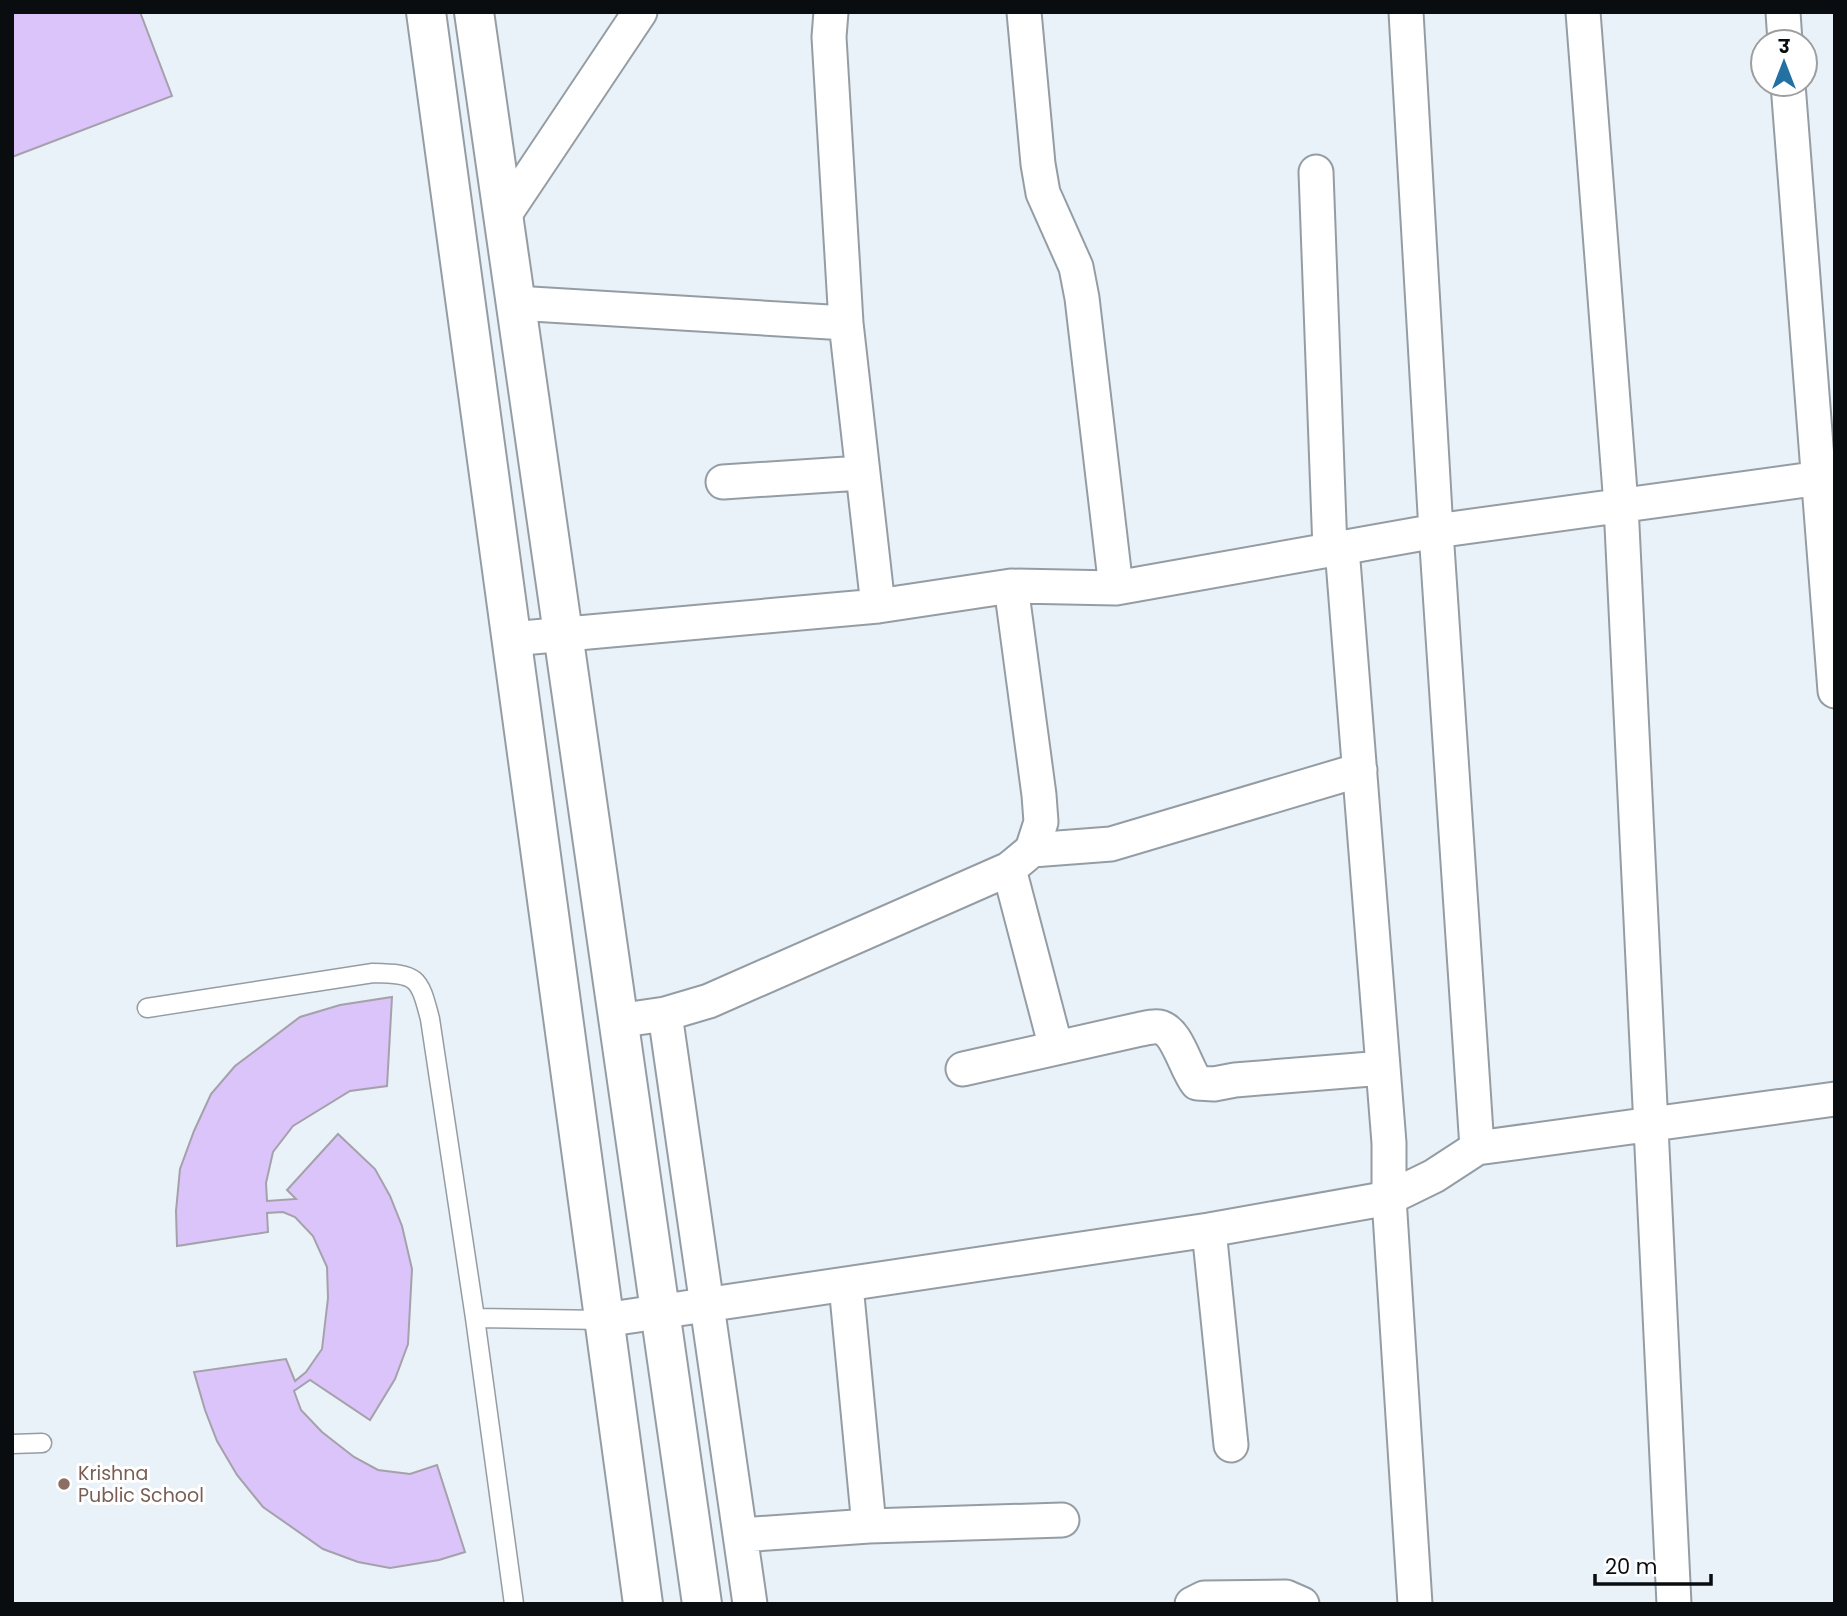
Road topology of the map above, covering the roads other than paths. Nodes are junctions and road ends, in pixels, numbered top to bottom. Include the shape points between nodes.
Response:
1 (426, 12) edge
2 (474, 12) edge
3 (640, 12) edge
4 (831, 12) edge
5 (1024, 12) edge
6 (1406, 12) edge
7 (1583, 12) edge
8 (1789, 98) edge
9 (1316, 172) dead end
10 (503, 216) junction
11 (515, 303) junction
12 (846, 323) junction
13 (862, 472) junction
14 (1827, 477) edge
15 (723, 482) dead end
16 (1622, 505) junction
17 (1436, 531) junction
18 (1336, 549) junction
19 (1011, 586) junction
20 (1116, 588) junction
21 (878, 606) junction
22 (564, 634) junction
23 (511, 639) junction
24 (1835, 691) edge
25 (1360, 770) junction
26 (1020, 860) junction
27 (147, 1008) dead end
28 (665, 1014) junction
29 (617, 1021) junction
30 (1056, 1048) junction
31 (1383, 1068) junction
32 (963, 1069) dead end
33 (1835, 1099) edge
34 (1650, 1124) junction
35 (1477, 1148) junction
36 (1389, 1198) junction
37 (1209, 1230) junction
38 (846, 1285) junction
39 (709, 1306) junction
40 (661, 1313) junction
41 (475, 1318) junction
42 (604, 1320) junction
43 (42, 1443) dead end
44 (12, 1444) edge
45 (1231, 1445) dead end
46 (1062, 1520) dead end
47 (869, 1526) junction
48 (741, 1535) junction
49 (514, 1604) edge
50 (643, 1604) edge
51 (702, 1604) edge
52 (750, 1604) edge
53 (1192, 1604) edge
54 (1302, 1604) edge
55 (1415, 1604) edge
56 (1674, 1604) edge

1 - 23 street
2 - 10 street
3 - 10 street
4 - 12 street
5 - 20 street via 1043,193 1076,267 1082,298
6 - 17 street
7 - 16 street
8 - 14 street
9 - 18 street
10 - 11 street
11 - 12 street
11 - 22 street
12 - 13 street
13 - 15 street
13 - 21 street
14 - 16 street
14 - 24 street
16 - 17 street
16 - 34 street
17 - 18 street
17 - 35 street
18 - 20 street
18 - 25 street
19 - 20 street
19 - 21 street
19 - 26 street via 1041,822
21 - 22 street
22 - 23 street
22 - 29 street
23 - 42 street
25 - 26 street via 1111,844
25 - 31 street
26 - 28 street via 709,1001
26 - 30 street
27 - 41 lane via 373,973 406,974 422,988
28 - 29 street
28 - 39 street
29 - 40 street
30 - 31 street via 1159,1027 1174,1037 1197,1083
30 - 32 street
31 - 36 street
33 - 34 street
34 - 35 street
34 - 56 street
35 - 36 street
36 - 37 street
36 - 55 street
37 - 38 street
37 - 45 street
38 - 39 street
38 - 47 street
39 - 40 street
39 - 48 street
40 - 42 street
40 - 51 street
41 - 42 lane
41 - 49 lane
42 - 50 street
43 - 44 lane
46 - 47 street
47 - 48 street
48 - 52 street
53 - 54 street via 1204,1598 1286,1597

